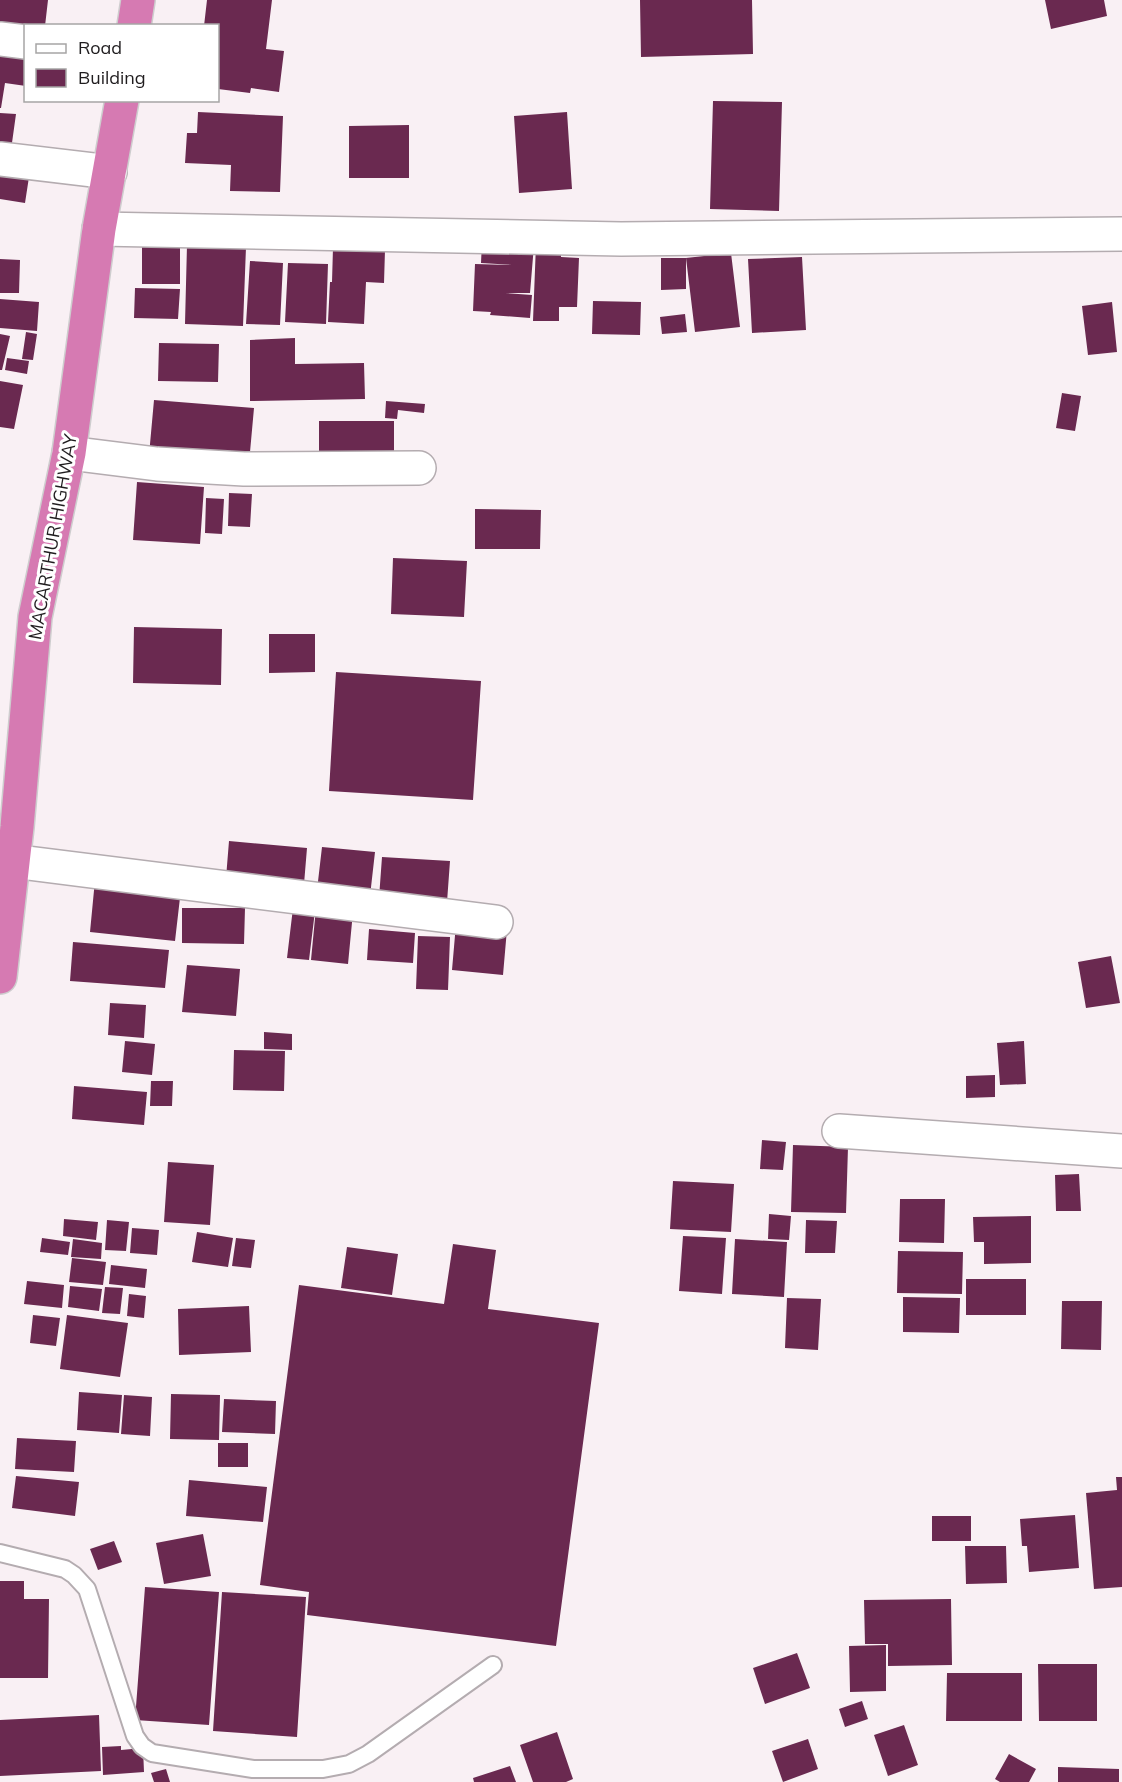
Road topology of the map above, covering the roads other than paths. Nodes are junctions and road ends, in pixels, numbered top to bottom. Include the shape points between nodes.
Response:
1 (138, 0) edge
2 (134, 24) edge
3 (0, 39) edge
4 (24, 42) edge
5 (122, 102) edge
6 (0, 159) edge
7 (110, 172) junction
8 (99, 229) junction
9 (1122, 234) edge
10 (69, 453) junction
11 (419, 468) dead end
12 (12, 861) junction
13 (496, 922) dead end
14 (0, 977) edge
15 (839, 1131) dead end
16 (1122, 1151) edge
17 (0, 1553) edge
18 (493, 1665) dead end

1 - 2 highway
3 - 4 street
5 - 7 highway, MACARTHUR HIGHWAY
6 - 7 street
7 - 8 highway, MACARTHUR HIGHWAY
8 - 9 street via 621,239
8 - 10 highway, MACARTHUR HIGHWAY
10 - 11 street via 244,469
10 - 12 highway, MACARTHUR HIGHWAY via 35,617
12 - 13 street
12 - 14 highway, MACARTHUR HIGHWAY
15 - 16 street
17 - 18 lane via 65,1569 87,1589 135,1736 152,1753 253,1769 323,1769 349,1764

